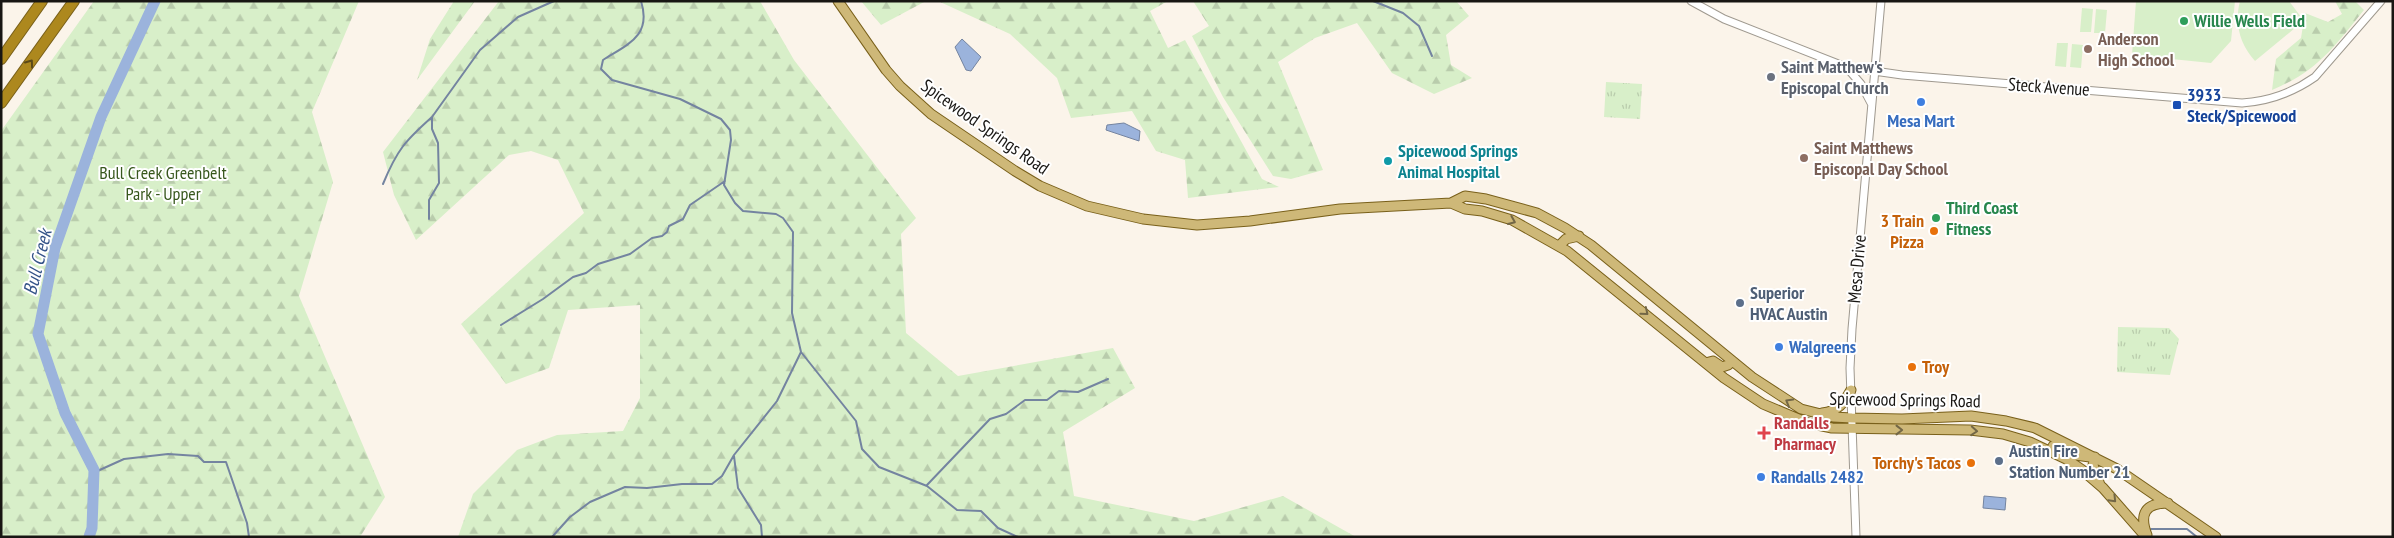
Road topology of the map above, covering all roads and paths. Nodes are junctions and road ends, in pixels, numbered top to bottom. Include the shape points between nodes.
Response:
1 (42, 1) edge
2 (74, 1) edge
3 (838, 1) edge
4 (1691, 1) edge
5 (1881, 1) edge
6 (2381, 1) edge
7 (1, 59) edge
8 (1846, 67) junction
9 (1874, 73) junction
10 (1, 103) edge
11 (1872, 106) junction
12 (1451, 203) junction
13 (1579, 236) junction
14 (1559, 246) junction
15 (1732, 361) junction
16 (1707, 364) junction
17 (1851, 390) junction
18 (1816, 413) junction
19 (1852, 418) junction
20 (1852, 430) junction
21 (2030, 442) junction
22 (2095, 457) junction
23 (2081, 469) junction
24 (2101, 486) junction
25 (2168, 503) junction
26 (1856, 537) edge
27 (2147, 537) edge
28 (2216, 537) edge

1 - 7 highway
10 -> 2 highway
3 - 12 main road, Spicewood Springs Road via 886,70 931,114 1040,186 1087,206 1143,219 1197,225 1340,209
4 - 8 street, Steck Avenue via 1724,18
5 - 9 street, Mesa Drive
6 - 9 street, Steck Avenue via 2315,77 2278,97 2256,102
8 - 9 street, Steck Avenue
8 - 11 street via 1861,84
9 - 11 street, Mesa Drive
11 - 17 street, Mesa Drive via 1852,329
12 - 13 main road, Spicewood Springs Road via 1465,196 1502,203 1537,213
12 -> 14 main road, Spicewood Springs Road via 1512,220
13 - 14 main road via 1566,239
13 - 15 main road, Spicewood Springs Road
14 -> 16 main road, Spicewood Springs Road
15 - 16 main road via 1725,367 1713,361
18 -> 15 main road, Spicewood Springs Road via 1789,403
16 - 20 main road, Spicewood Springs Road via 1742,391 1785,414 1814,425
17 - 18 main road via 1837,409
17 - 19 street, Mesa Drive
18 - 19 main road, Spicewood Springs Road
19 - 20 street, Mesa Drive
19 - 22 main road, Spicewood Springs Road via 1993,418 2034,428
20 -> 21 main road, Spicewood Springs Road via 1970,430 2003,434
20 - 26 street, Mesa Drive
21 - 22 main road via 2081,457
21 - 23 main road, Spicewood Springs Road
22 - 23 main road
22 - 24 main road via 2093,465
22 - 25 main road, Spicewood Springs Road
23 - 24 main road, Spicewood Springs Road
24 -> 27 main road, Spicewood Springs Road
25 - 27 main road via 2156,504 2145,512 2143,520
25 - 28 main road, Spicewood Springs Road

